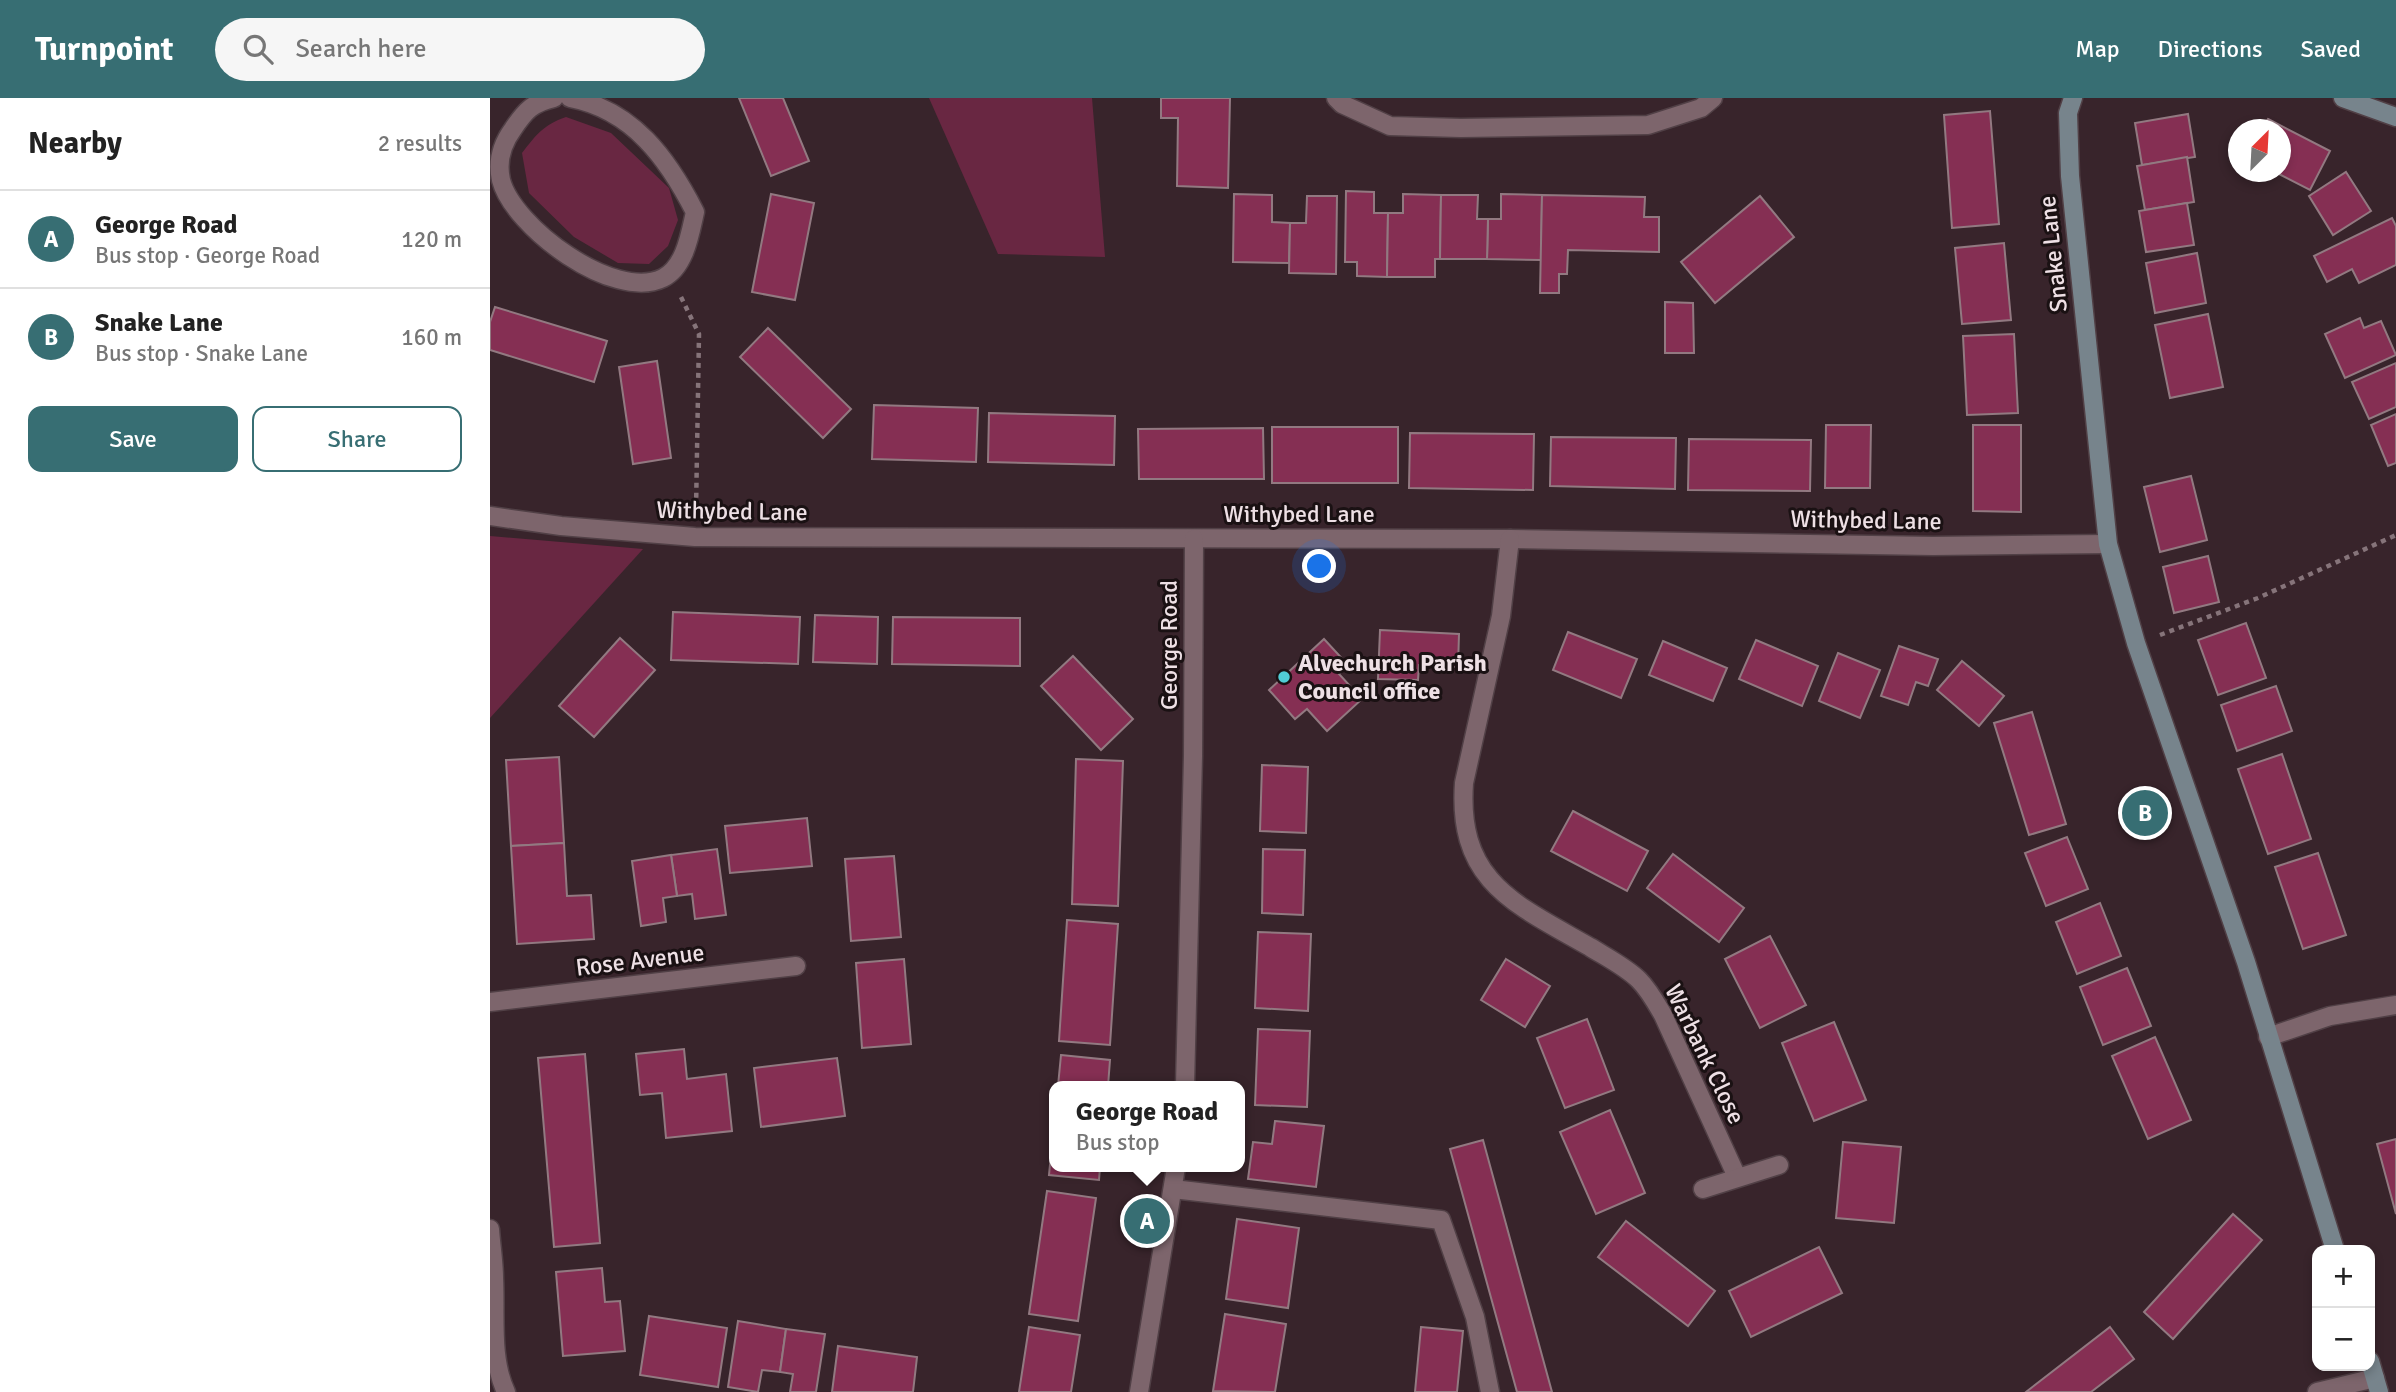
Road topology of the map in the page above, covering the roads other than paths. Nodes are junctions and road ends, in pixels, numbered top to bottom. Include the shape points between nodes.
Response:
1 (554, 98) edge
2 (570, 98) edge
3 (1336, 98) edge
4 (1713, 98) edge
5 (2073, 98) edge
6 (2343, 98) edge
7 (2396, 117) edge
8 (496, 183) edge
9 (490, 516) edge
10 (1194, 539) junction
11 (1510, 539) junction
12 (2108, 544) junction
13 (796, 965) dead end
14 (490, 1002) edge
15 (2396, 1005) edge
16 (2269, 1037) junction
17 (1185, 1081) edge
18 (1779, 1165) dead end
19 (1175, 1172) edge
20 (1737, 1177) junction
21 (1173, 1189) junction
22 (1703, 1189) dead end
23 (490, 1228) edge
24 (2333, 1245) edge
25 (2374, 1377) edge
26 (506, 1392) edge
27 (1139, 1392) edge
28 (1490, 1392) edge
29 (2316, 1392) edge

1 - 8 street via 538,101 508,135
2 - 8 street via 613,112 660,153 677,178 695,212 678,262 664,278 643,284 597,272 532,227
3 - 4 street via 1390,126 1448,128 1648,125 1701,108
5 - 12 street, Snake Lane via 2068,113 2070,176
6 - 7 street
9 - 10 street, Withybed Lane via 695,537
10 - 11 street, Withybed Lane
10 - 17 street, George Road
11 - 12 street, Withybed Lane
11 - 20 street, Warbank Close via 1501,616 1464,783 1466,834 1477,863 1495,887 1523,909 1619,965 1651,995
12 - 16 street, Snake Lane via 2136,643
13 - 14 street, Rose Avenue
15 - 16 street via 2330,1016
16 - 24 street, Snake Lane
18 - 20 street
19 - 21 street
20 - 22 street
21 - 27 street
21 - 28 street via 1441,1220 1475,1317
23 - 26 street via 495,1362
25 - 29 street

